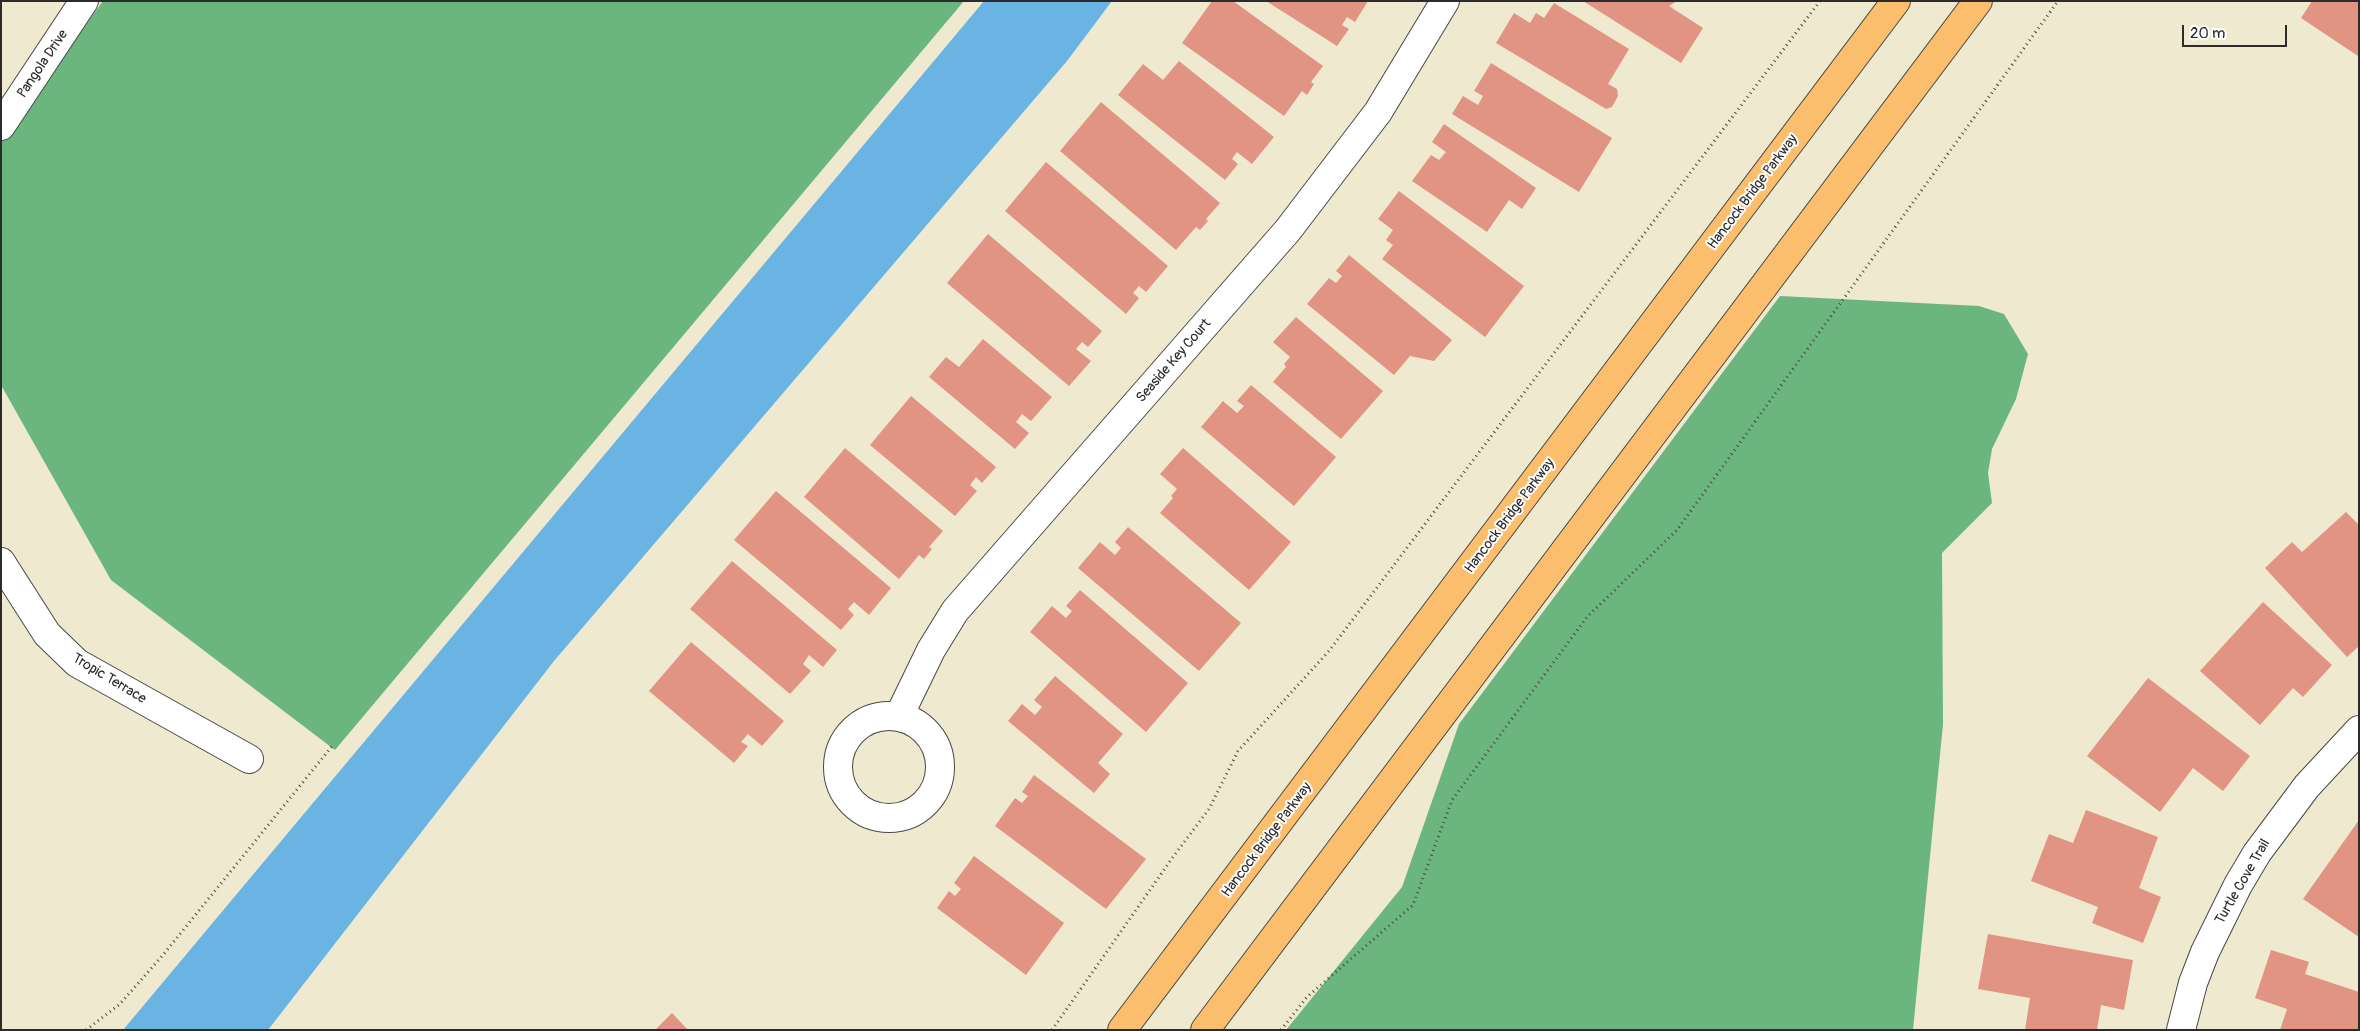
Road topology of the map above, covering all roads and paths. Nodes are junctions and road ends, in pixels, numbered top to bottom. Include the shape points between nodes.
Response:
1 (84, 1) edge
2 (1445, 1) edge
3 (1820, 1) edge
4 (1896, 1) edge
5 (1978, 1) edge
6 (2058, 1) edge
7 (1, 126) edge
8 (1, 562) edge
9 (900, 716) dead end
10 (2359, 730) edge
11 (333, 745) dead end
12 (249, 759) dead end
13 (86, 1030) edge
14 (1052, 1030) edge
15 (1122, 1030) edge
16 (1205, 1030) edge
17 (1281, 1030) edge
18 (2181, 1030) edge

1 - 7 street, Pangola Drive
2 - 9 street, Seaside Key Court via 1378,112 1288,230 956,611 931,650
3 - 14 path via 1328,651 1238,751 1209,809
4 - 15 main road, Hancock Bridge Parkway
5 - 16 main road
6 - 17 path via 1677,530 1587,617 1452,800 1413,905 1307,997
8 - 12 street, Tropic Terrace via 47,634 77,663
10 - 18 street, Turtle Cove Trail via 2307,786 2248,869 2205,952
11 - 13 path via 163,955 120,1004

